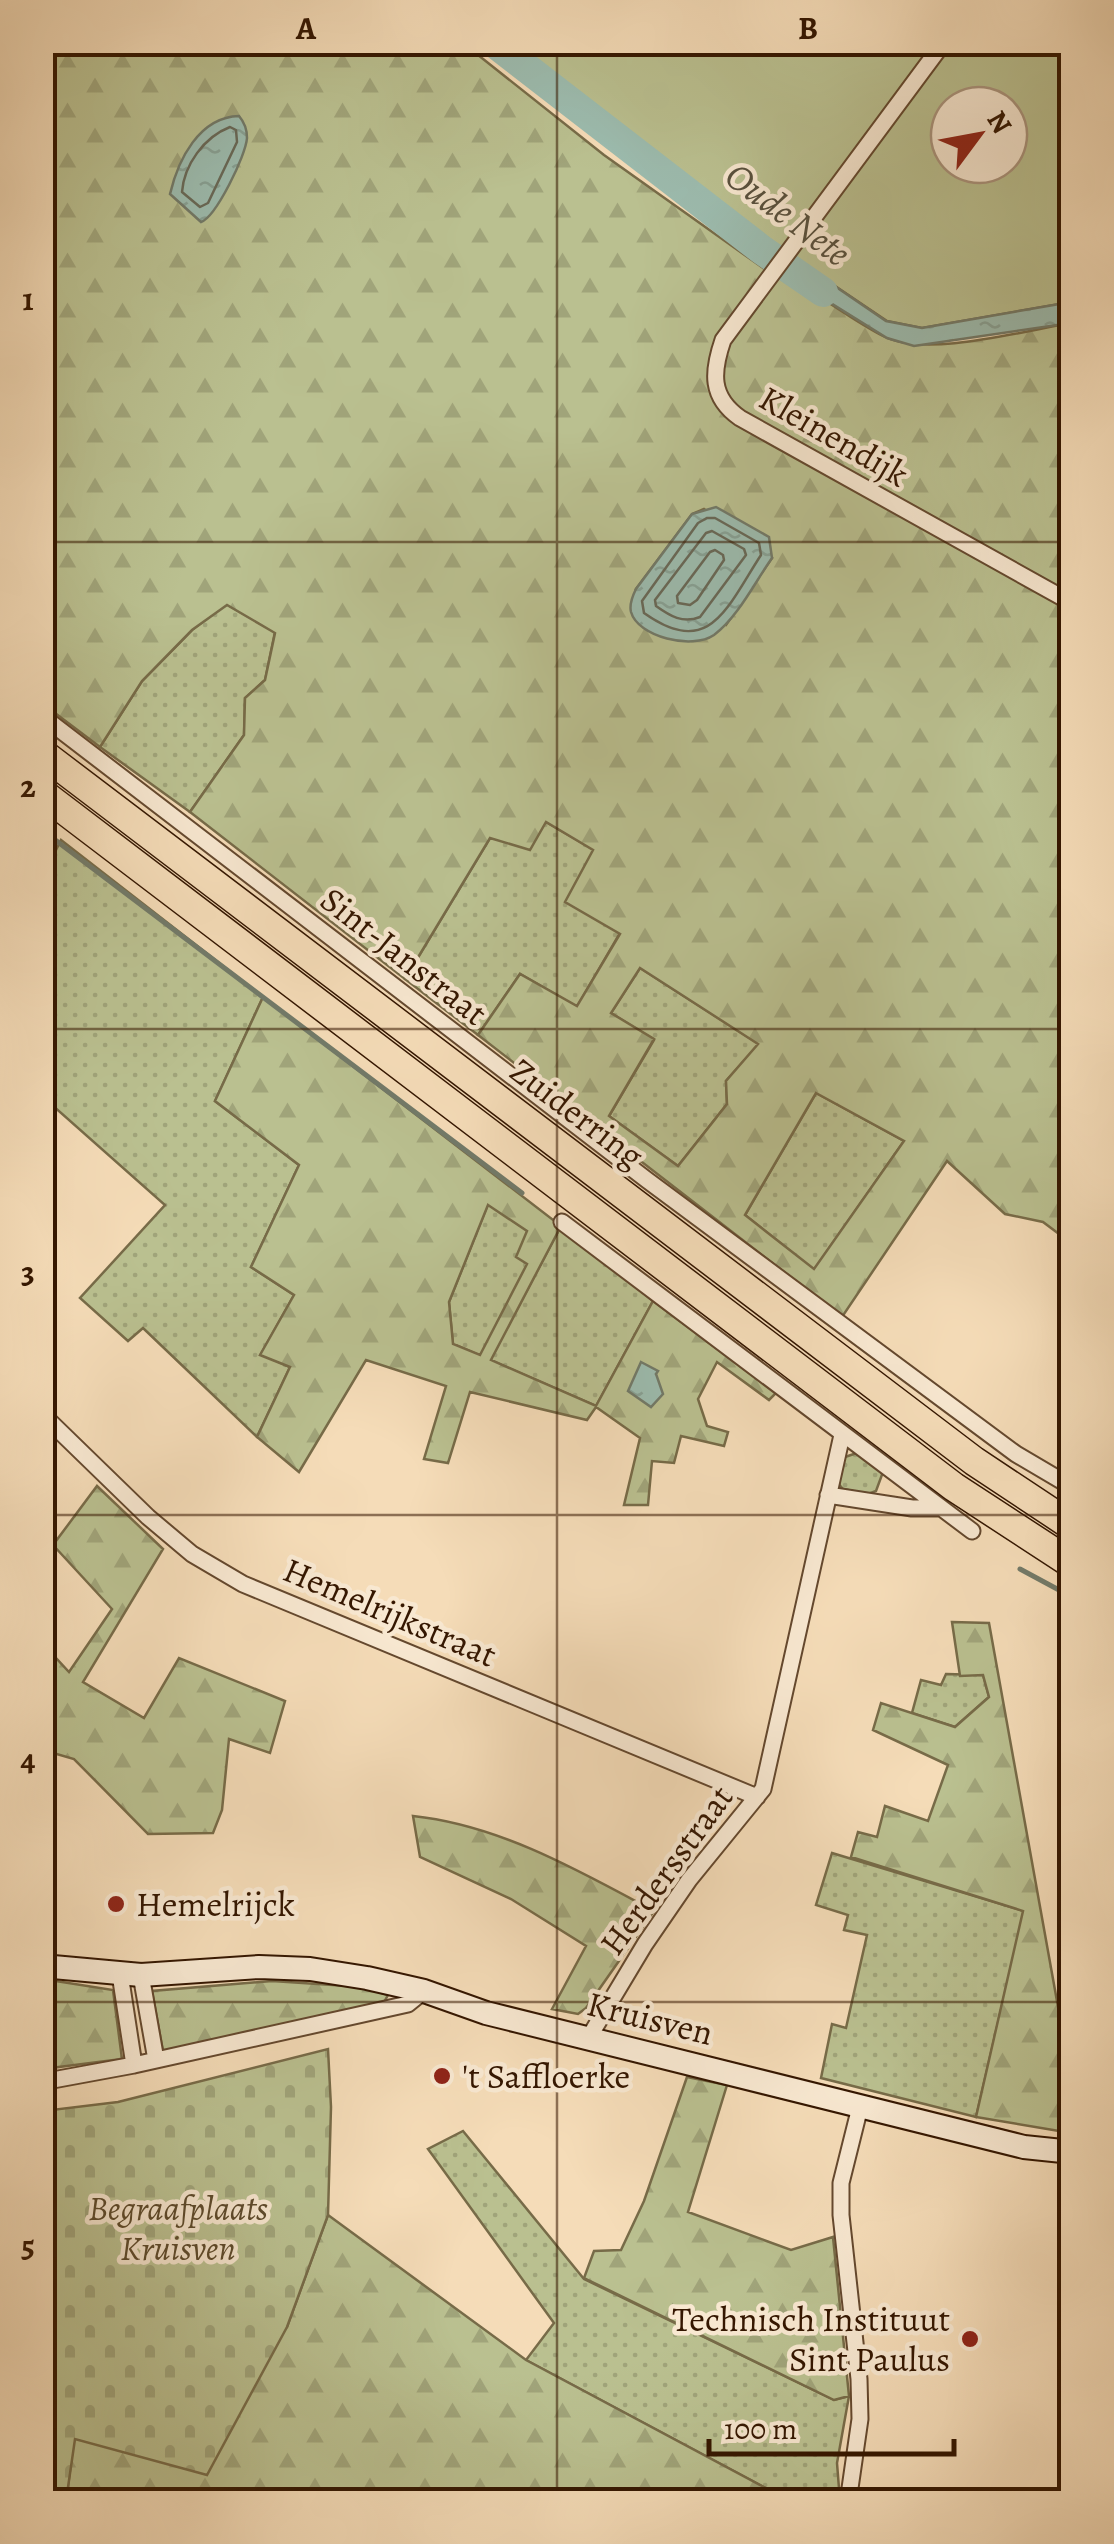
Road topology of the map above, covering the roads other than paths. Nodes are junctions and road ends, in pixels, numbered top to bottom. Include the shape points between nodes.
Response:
1 (944, 42) edge
2 (1072, 603) edge
3 (42, 716) edge
4 (42, 753) edge
5 (42, 793) edge
6 (562, 1222) dead end
7 (42, 1414) edge
8 (842, 1435) junction
9 (1072, 1487) edge
10 (828, 1496) junction
11 (938, 1508) junction
12 (1072, 1526) edge
13 (972, 1530) dead end
14 (1072, 1564) edge
15 (758, 1797) junction
16 (42, 1966) edge
17 (130, 1975) junction
18 (424, 1991) junction
19 (588, 2039) junction
20 (156, 2060) junction
21 (134, 2065) junction
22 (42, 2082) edge
23 (860, 2107) junction
24 (1072, 2152) edge
25 (848, 2502) edge

1 - 2 street, Kleinendijk via 723,340 714,380 728,409
3 - 9 street, Sint-Janstraat via 647,1180 1016,1454
4 - 12 highway, Zuiderring via 958,1449
5 - 14 highway, Zuiderring via 939,1475
6 - 8 street
7 - 15 street, Hemelrijkstraat via 148,1517 243,1584
8 - 10 street, Herdersstraat
8 - 11 street
10 - 11 street
10 - 15 street, Herdersstraat
11 - 13 street
15 - 19 street, Herdersstraat via 689,1880
16 - 17 street, Kruisven
17 - 18 street, Kruisven via 310,1969
17 - 20 street
17 - 21 street
18 - 19 street, Kruisven
18 - 20 street via 408,2004
19 - 23 street, Kruisven
20 - 21 street
21 - 22 street
23 - 24 street, Kruisven via 1024,2147
23 - 25 street via 841,2182 860,2419

